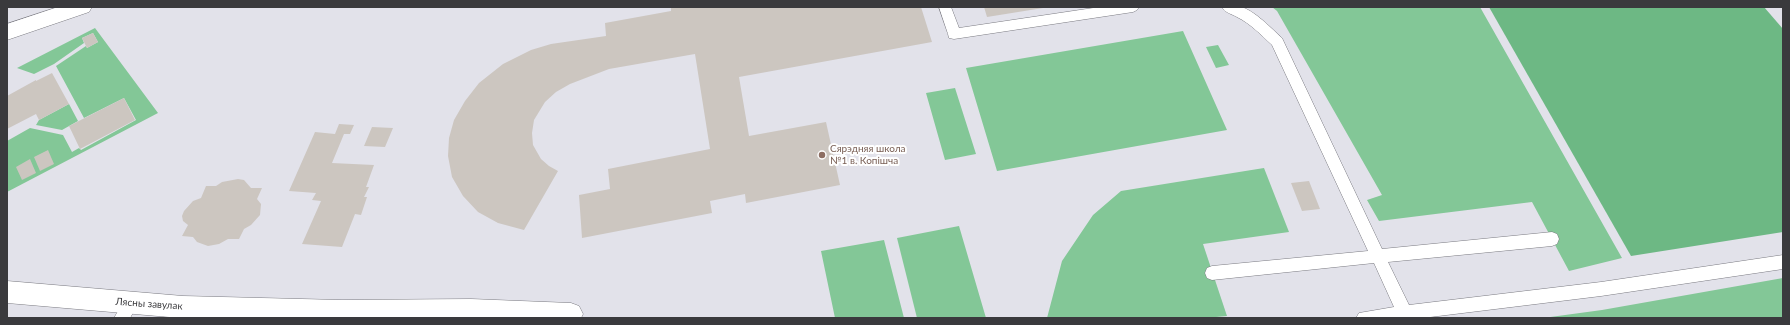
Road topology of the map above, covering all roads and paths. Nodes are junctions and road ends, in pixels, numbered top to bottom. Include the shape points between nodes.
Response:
1 (28, 7) edge
2 (82, 7) edge
3 (945, 7) edge
4 (1133, 7) edge
5 (1228, 7) edge
6 (7, 32) edge
7 (1552, 239) dead end
8 (1378, 256) junction
9 (1783, 262) edge
10 (1212, 273) dead end
11 (7, 292) edge
12 (126, 311) edge
13 (1405, 313) junction
14 (291, 314) edge
15 (571, 314) dead end
16 (1364, 318) edge

1 - 6 street via 19,21
2 - 6 street
3 - 4 lane via 954,34
5 - 8 lane via 1258,23 1277,42
7 - 8 lane
8 - 10 lane
8 - 13 lane
9 - 13 lane via 1602,289
11 - 12 street, Лясны завулак
12 - 14 street, Лясны завулак
13 - 16 lane
14 - 15 street, Лясны завулак via 471,310

